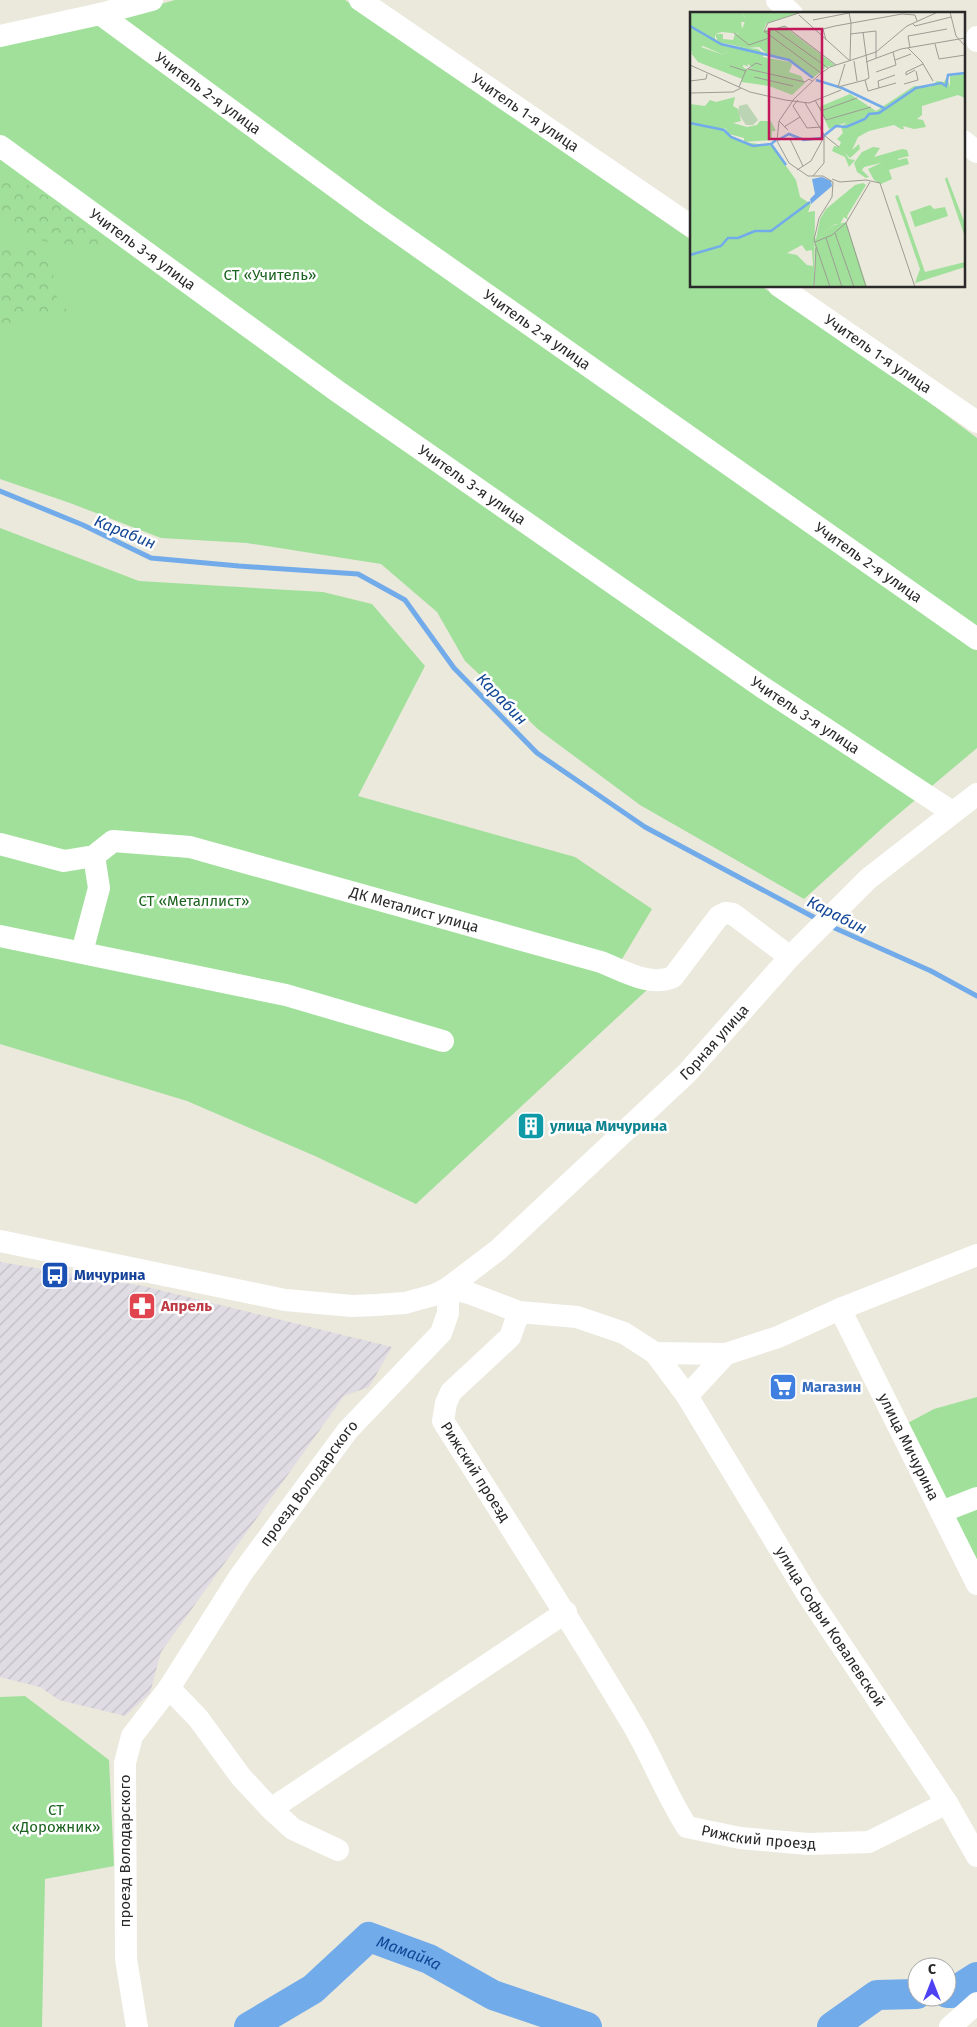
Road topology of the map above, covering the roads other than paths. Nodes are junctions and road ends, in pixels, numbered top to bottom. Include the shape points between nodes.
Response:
1 (152, 0) edge
2 (360, 0) edge
3 (777, 0) edge
4 (790, 12) edge
5 (100, 14) junction
6 (0, 36) edge
7 (964, 142) edge
8 (977, 152) edge
9 (5, 154) edge
10 (690, 225) edge
11 (781, 288) edge
12 (977, 422) edge
13 (977, 639) edge
14 (977, 794) edge
15 (952, 812) junction
16 (0, 844) edge
17 (94, 856) junction
18 (0, 936) edge
19 (82, 952) junction
20 (790, 957) junction
21 (443, 1041) dead end
22 (0, 1241) edge
23 (977, 1255) edge
24 (448, 1288) junction
25 (840, 1309) junction
26 (519, 1312) junction
27 (655, 1353) junction
28 (726, 1354) junction
29 (687, 1396) junction
30 (977, 1498) edge
31 (941, 1512) junction
32 (977, 1584) edge
33 (566, 1612) junction
34 (169, 1688) junction
35 (947, 1803) junction
36 (271, 1809) junction
37 (338, 1850) dead end
38 (977, 1856) edge
39 (977, 2003) edge
40 (137, 2027) edge
41 (950, 2027) edge

1 - 5 street
2 - 10 street, Учитель 1-я улица
3 - 4 street
5 - 6 street
5 - 13 street, Учитель 2-я улица via 372,214
7 - 8 street
9 - 15 street, Учитель 3-я улица via 345,397 762,687
11 - 12 street, Учитель 1-я улица
14 - 15 street, Горная улица
15 - 20 street, Горная улица via 868,879
16 - 17 street, ДК Металист улица via 64,861
17 - 19 street via 99,888
17 - 20 street, ДК Металист улица via 113,841 190,847 592,960 652,981 673,977 719,916 725,913 732,914
18 - 19 street
19 - 21 street via 286,995
20 - 24 street, Горная улица via 687,1073 498,1250
22 - 24 street via 285,1300 376,1305 422,1300
23 - 25 street
24 - 26 street
24 - 34 street, проезд Володарского via 448,1314 441,1333 348,1430 240,1576
25 - 28 street
25 - 31 street, улица Мичурина
26 - 27 street via 577,1317 624,1333
26 - 33 street, Рижский проезд via 510,1337 451,1392 443,1420
27 - 28 street
27 - 29 street, улица Софьи Ковалевской
28 - 29 street
29 - 35 street, улица Софьи Ковалевской via 809,1597
30 - 31 street
31 - 32 street, улица Мичурина
33 - 35 street, Рижский проезд via 636,1728 687,1827 740,1838 808,1844 869,1842
33 - 36 street
34 - 36 street via 198,1718 240,1777
34 - 40 street, проезд Володарского via 132,1736 125,1763 126,1959
35 - 38 street, улица Софьи Ковалевской
36 - 37 street via 293,1829
39 - 41 street

